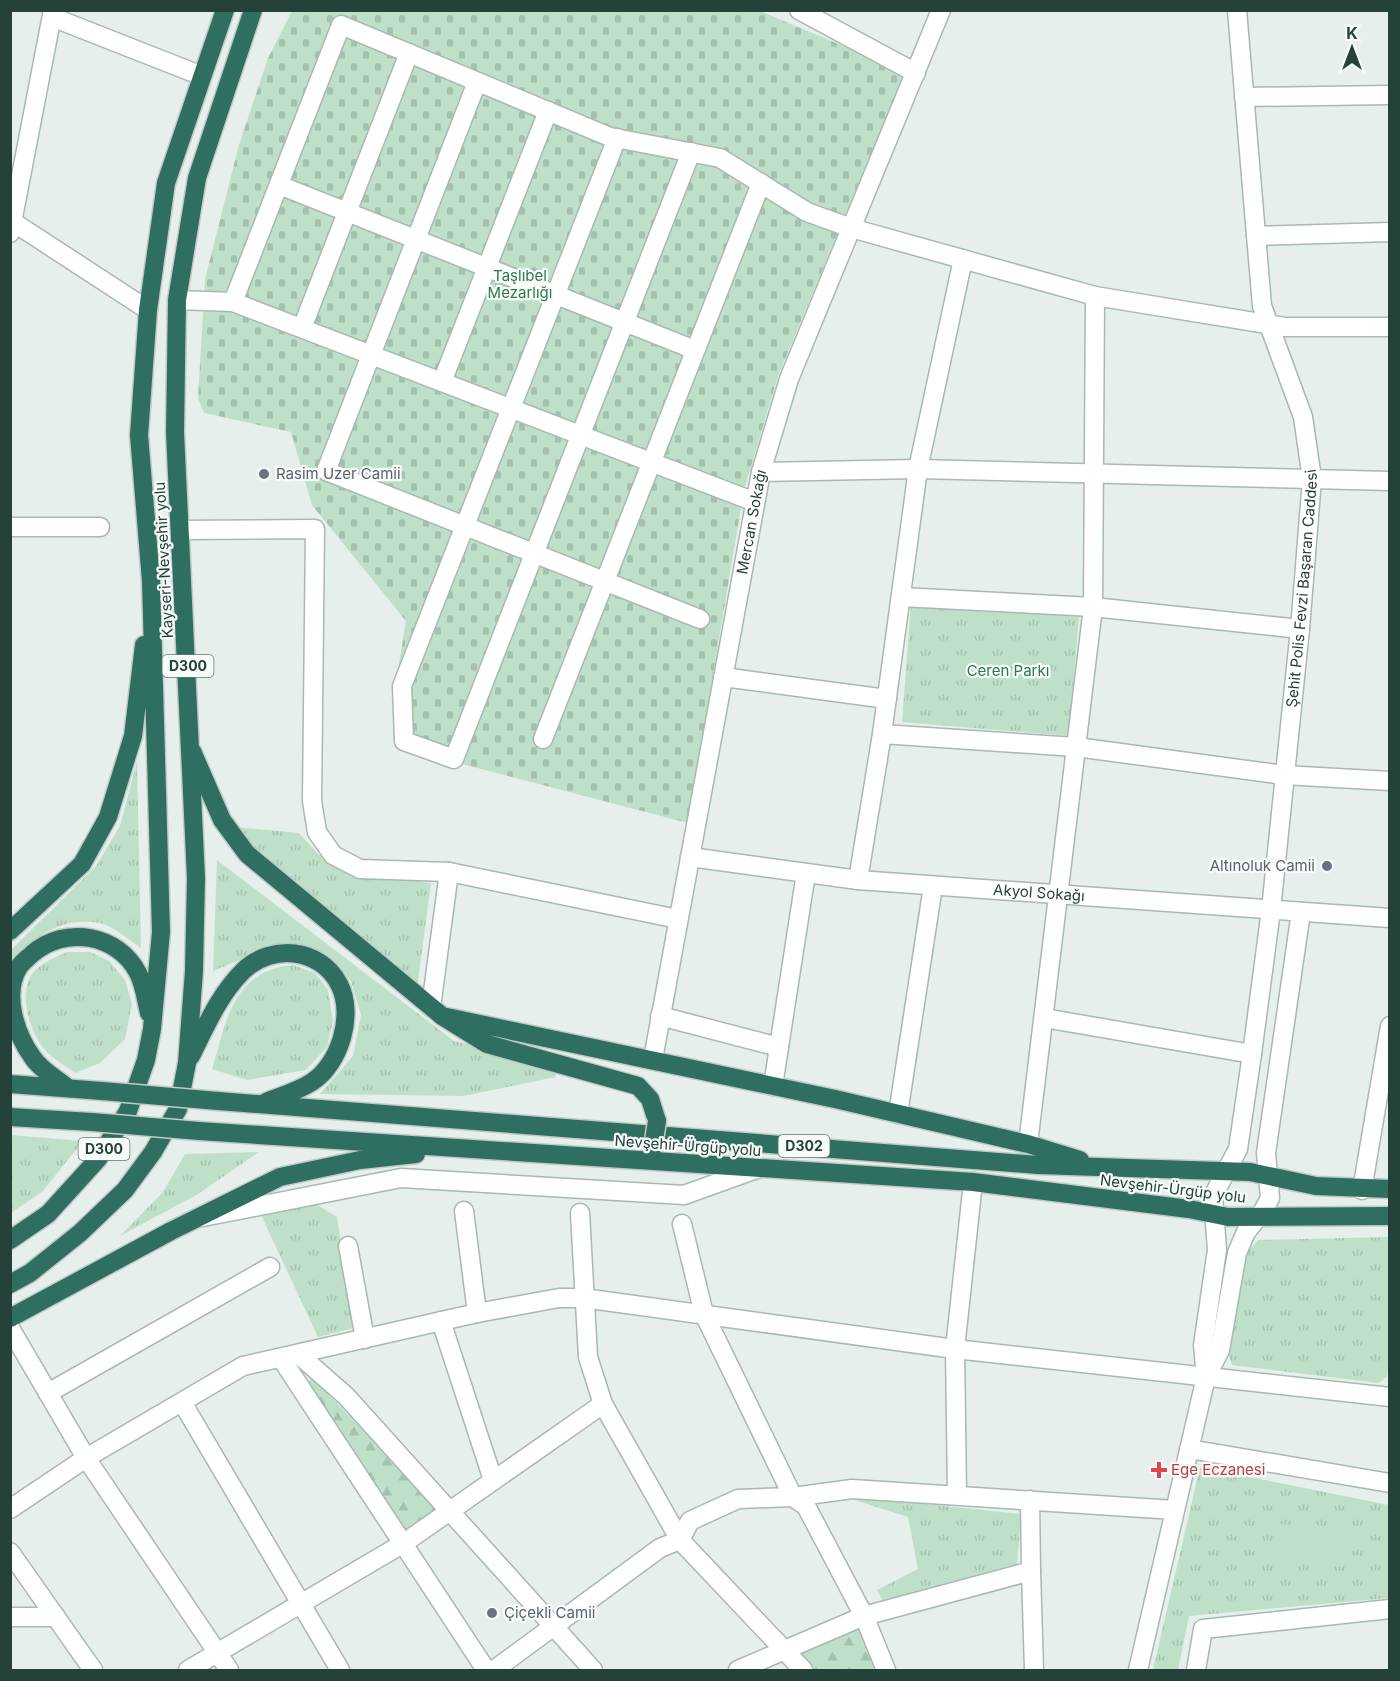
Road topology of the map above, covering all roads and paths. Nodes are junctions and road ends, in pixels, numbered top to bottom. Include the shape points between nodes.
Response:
1 (225, 10) edge
2 (253, 10) edge
3 (799, 10) edge
4 (941, 10) edge
5 (1237, 10) edge
6 (53, 14) edge
7 (409, 53) junction
8 (916, 73) junction
9 (202, 76) junction
10 (477, 81) junction
11 (1389, 95) edge
12 (1244, 98) junction
13 (548, 111) junction
14 (617, 138) junction
15 (691, 152) junction
16 (761, 183) junction
17 (279, 185) junction
18 (347, 212) junction
19 (11, 225) edge
20 (851, 228) junction
21 (1389, 232) edge
22 (1256, 236) junction
23 (416, 240) junction
24 (963, 259) junction
25 (487, 267) junction
26 (555, 294) junction
27 (1095, 296) junction
28 (177, 300) junction
29 (233, 302) junction
30 (148, 310) junction
31 (626, 322) junction
32 (1268, 324) junction
33 (1389, 327) edge
34 (302, 328) junction
35 (695, 350) junction
36 (371, 355) junction
37 (442, 382) junction
38 (510, 409) junction
39 (582, 436) junction
40 (651, 462) junction
41 (918, 469) junction
42 (761, 471) junction
43 (1095, 474) junction
44 (1312, 479) junction
45 (1389, 481) edge
46 (755, 502) junction
47 (464, 525) junction
48 (10, 527) edge
49 (100, 528) dead end
50 (180, 530) junction
51 (535, 553) junction
52 (605, 580) junction
53 (151, 581) junction
54 (901, 597) junction
55 (1093, 607) junction
56 (700, 619) dead end
57 (1300, 629) junction
58 (723, 677) junction
59 (887, 699) junction
60 (882, 734) junction
61 (187, 739) junction
62 (543, 739) dead end
63 (1076, 747) junction
64 (1284, 775) junction
65 (1389, 781) edge
66 (690, 857) junction
67 (449, 872) junction
68 (806, 873) junction
69 (858, 880) junction
70 (933, 886) junction
71 (1058, 895) junction
72 (1271, 910) junction
73 (1301, 912) junction
74 (1389, 918) edge
75 (678, 919) junction
76 (10, 931) edge
77 (437, 1012) junction
78 (660, 1017) junction
79 (1044, 1018) junction
80 (1389, 1026) edge
81 (152, 1029) junction
82 (779, 1047) junction
83 (1252, 1054) junction
84 (653, 1059) junction
85 (187, 1063) junction
86 (10, 1084) edge
87 (773, 1086) junction
88 (68, 1088) junction
89 (260, 1104) junction
90 (898, 1114) junction
91 (10, 1117) edge
92 (199, 1131) joint
93 (1028, 1144) junction
94 (459, 1150) junction
95 (638, 1160) junction
96 (759, 1168) junction
97 (1107, 1168) junction
98 (1227, 1171) junction
99 (1268, 1176) junction
100 (973, 1182) junction
101 (1389, 1189) edge
102 (1362, 1190) junction
103 (464, 1211) dead end
104 (580, 1213) dead end
105 (1213, 1215) junction
106 (1258, 1217) junction
107 (199, 1218) junction
108 (1385, 1218) edge
109 (682, 1224) dead end
110 (10, 1240) edge
111 (348, 1246) dead end
112 (270, 1267) dead end
113 (10, 1284) edge
114 (583, 1298) junction
115 (477, 1313) junction
116 (704, 1314) junction
117 (10, 1318) edge
118 (441, 1321) junction
119 (10, 1328) edge
120 (365, 1339) junction
121 (955, 1349) junction
122 (289, 1356) junction
123 (1206, 1377) junction
124 (48, 1393) junction
125 (1389, 1397) edge
126 (182, 1402) junction
127 (603, 1404) junction
128 (1189, 1449) junction
129 (86, 1458) junction
130 (493, 1480) junction
131 (1389, 1483) edge
132 (957, 1495) junction
133 (793, 1497) junction
134 (1030, 1500) junction
135 (10, 1509) edge
136 (450, 1510) junction
137 (1175, 1510) junction
138 (680, 1540) junction
139 (404, 1543) junction
140 (10, 1552) edge
141 (1031, 1571) junction
142 (301, 1604) junction
143 (1389, 1609) edge
144 (864, 1616) junction
145 (10, 1617) edge
146 (56, 1617) junction
147 (552, 1626) junction
148 (785, 1649) junction
149 (218, 1653) junction
150 (93, 1671) edge
151 (188, 1671) edge
152 (229, 1671) edge
153 (340, 1671) edge
154 (486, 1671) edge
155 (494, 1671) edge
156 (593, 1671) edge
157 (738, 1671) edge
158 (803, 1671) edge
159 (886, 1671) edge
160 (1034, 1671) edge
161 (1138, 1671) edge
162 (1196, 1671) edge

1 - 9 highway, Kayseri-Nevşehir yolu / D300
2 - 28 highway, Kayseri-Nevşehir yolu / D300 via 197,178
3 - 8 street
4 - 8 street, Mercan Sokağı
5 - 12 street, Şehit Polis Fevzi Başaran Caddesi
6 - 9 street
6 - 19 street
7 - 10 street
7 - 17 street via 341,25
7 - 18 street
8 - 20 street, Mercan Sokağı
9 - 30 highway, Kayseri-Nevşehir yolu / D300 via 166,183
10 - 13 street
10 - 23 street
11 - 12 street
12 - 22 street, Şehit Polis Fevzi Başaran Caddesi
13 - 14 street
13 - 25 street
14 - 15 street
14 - 26 street
15 - 16 street via 720,158
15 - 31 street
16 - 20 street via 807,212
16 - 35 street
17 - 18 street
17 - 29 street
18 - 23 street
18 - 34 street
19 - 30 street
20 - 24 street
20 - 42 street, Mercan Sokağı via 789,379
21 - 22 street
22 - 32 street, Şehit Polis Fevzi Başaran Caddesi via 1262,306
23 - 25 street
23 - 36 street
24 - 27 street
24 - 41 street
25 - 26 street
25 - 37 street
26 - 31 street
26 - 38 street
27 - 32 street
27 - 43 street
28 - 29 street
28 - 50 highway, Kayseri-Nevşehir yolu / D300 via 175,432
29 - 34 street
30 - 53 highway, Kayseri-Nevşehir yolu / D300 via 139,435
31 - 35 street
31 - 39 street
32 - 33 street
32 - 44 street, Şehit Polis Fevzi Başaran Caddesi via 1303,417
34 - 36 street
35 - 40 street
36 - 37 street
36 - 47 street via 326,471
37 - 38 street
38 - 39 street
38 - 47 street
39 - 40 street
39 - 51 street
40 - 46 street
40 - 52 street
41 - 42 street
41 - 43 street
41 - 54 street
42 - 46 street, Mercan Sokağı
43 - 44 street
43 - 55 street
44 - 45 street
44 - 57 street, Şehit Polis Fevzi Başaran Caddesi
46 - 58 street, Mercan Sokağı
47 - 51 street
47 - 51 street via 402,686 404,741 454,759
48 - 49 street
50 - 61 highway, Kayseri-Nevşehir yolu / D300 via 188,657
50 - 67 street via 315,529 312,801 317,832 333,855 360,869
51 - 52 street
52 - 56 street
52 - 62 street
53 - 76 highway via 133,736 108,817 82,864
53 - 81 highway, Kayseri-Nevşehir yolu / D300 via 161,932
54 - 55 street
54 - 59 street
55 - 57 street
55 - 63 street
57 - 64 street, Şehit Polis Fevzi Başaran Caddesi
58 - 59 street
58 - 66 street, Mercan Sokağı
59 - 60 street
60 - 63 street
60 - 69 street
61 - 77 highway via 222,820 247,854
61 - 85 highway, Kayseri-Nevşehir yolu / D300 via 196,878
63 - 64 street
63 - 71 street
64 - 65 street
64 - 72 street, Şehit Polis Fevzi Başaran Caddesi
66 - 68 street, Akyol Sokağı
66 - 75 street, Mercan Sokağı
67 - 75 street
67 - 77 street
68 - 69 street, Akyol Sokağı
68 - 82 street
69 - 70 street, Akyol Sokağı
70 - 71 street, Akyol Sokağı
70 - 90 street
71 - 72 street, Akyol Sokağı
71 - 79 street
72 - 73 street, Akyol Sokağı
72 - 83 street, Şehit Polis Fevzi Başaran Caddesi
73 - 74 street, Akyol Sokağı
73 - 99 street via 1266,1153
75 - 78 street, Mercan Sokağı
77 - 84 highway
77 - 95 highway, bridge via 487,1044 638,1086 650,1099 657,1121 653,1147
78 - 82 street
78 - 84 street, Mercan Sokağı
79 - 83 street
79 - 93 street
80 - 102 street
81 - 88 highway via 138,973 118,949 93,937 65,937 40,948 19,967 11,991 16,1028 33,1060
81 - 110 highway, Kayseri-Nevşehir yolu / D300 via 128,1111 98,1159 48,1214
82 - 87 street
83 - 98 street, Şehit Polis Fevzi Başaran Caddesi via 1238,1149
84 - 87 highway
85 - 89 highway via 222,995 244,970 267,954 295,952 323,963 340,985 346,1021 338,1053 314,1081
85 - 113 highway, Kayseri-Nevşehir yolu / D300 via 178,1109 132,1180 80,1233
86 - 88 highway, Nevşehir-Ürgüp yolu
87 - 90 highway
88 - 89 highway, Nevşehir-Ürgüp yolu / D302, bridge
89 - 97 highway, Nevşehir-Ürgüp yolu / D302
90 - 93 highway
91 - 92 highway, D300, bridge
92 - 94 highway, Nevşehir-Ürgüp yolu / D302
93 - 97 highway
94 - 95 highway, Nevşehir-Ürgüp yolu / D302
94 - 107 highway via 360,1160 280,1177
95 - 96 highway, Nevşehir-Ürgüp yolu / D302
96 - 100 highway, Nevşehir-Ürgüp yolu / D302
96 - 107 street via 684,1195 400,1178
97 - 98 highway, Nevşehir-Ürgüp yolu / D302
98 - 99 highway, Nevşehir-Ürgüp yolu / D302
98 - 105 street via 1215,1186
99 - 102 highway, Nevşehir-Ürgüp yolu / D302
99 - 106 street via 1270,1198
100 - 105 highway, Nevşehir-Ürgüp yolu / D302
100 - 121 street
101 - 102 highway, Nevşehir-Ürgüp yolu / D302
103 - 115 street
104 - 114 street
105 - 106 highway, Nevşehir-Ürgüp yolu / D302
105 - 123 street via 1217,1250 1203,1346
106 - 108 highway, Nevşehir-Ürgüp yolu / D302
106 - 123 street via 1237,1253 1220,1350
107 - 117 highway
109 - 116 street
111 - 120 street
112 - 124 street
114 - 115 street via 560,1298
114 - 116 street
114 - 127 street via 588,1357
115 - 118 street
116 - 121 street
116 - 133 street
118 - 120 street
118 - 130 street
119 - 124 street
120 - 122 street
121 - 123 street
121 - 132 street
122 - 126 street via 243,1366
122 - 136 street via 346,1396
122 - 139 street
123 - 125 street
123 - 128 street
124 - 129 street
126 - 129 street
126 - 142 street
127 - 130 street
127 - 138 street
128 - 131 street
128 - 137 street
129 - 135 street
129 - 149 street
130 - 136 street
132 - 133 street via 852,1488
132 - 134 street
133 - 138 street via 738,1499 690,1521
133 - 144 street via 806,1506
134 - 137 street
134 - 141 street
136 - 139 street
136 - 147 street
137 - 161 street
138 - 147 street via 660,1548
138 - 148 street
139 - 142 street
139 - 154 street
140 - 146 street
141 - 144 street
141 - 160 street
142 - 149 street
142 - 153 street
143 - 162 street via 1203,1629
144 - 148 street
144 - 159 street
145 - 146 street
146 - 150 street
147 - 155 street
147 - 156 street
148 - 157 street
148 - 158 street
149 - 151 street
149 - 152 street

